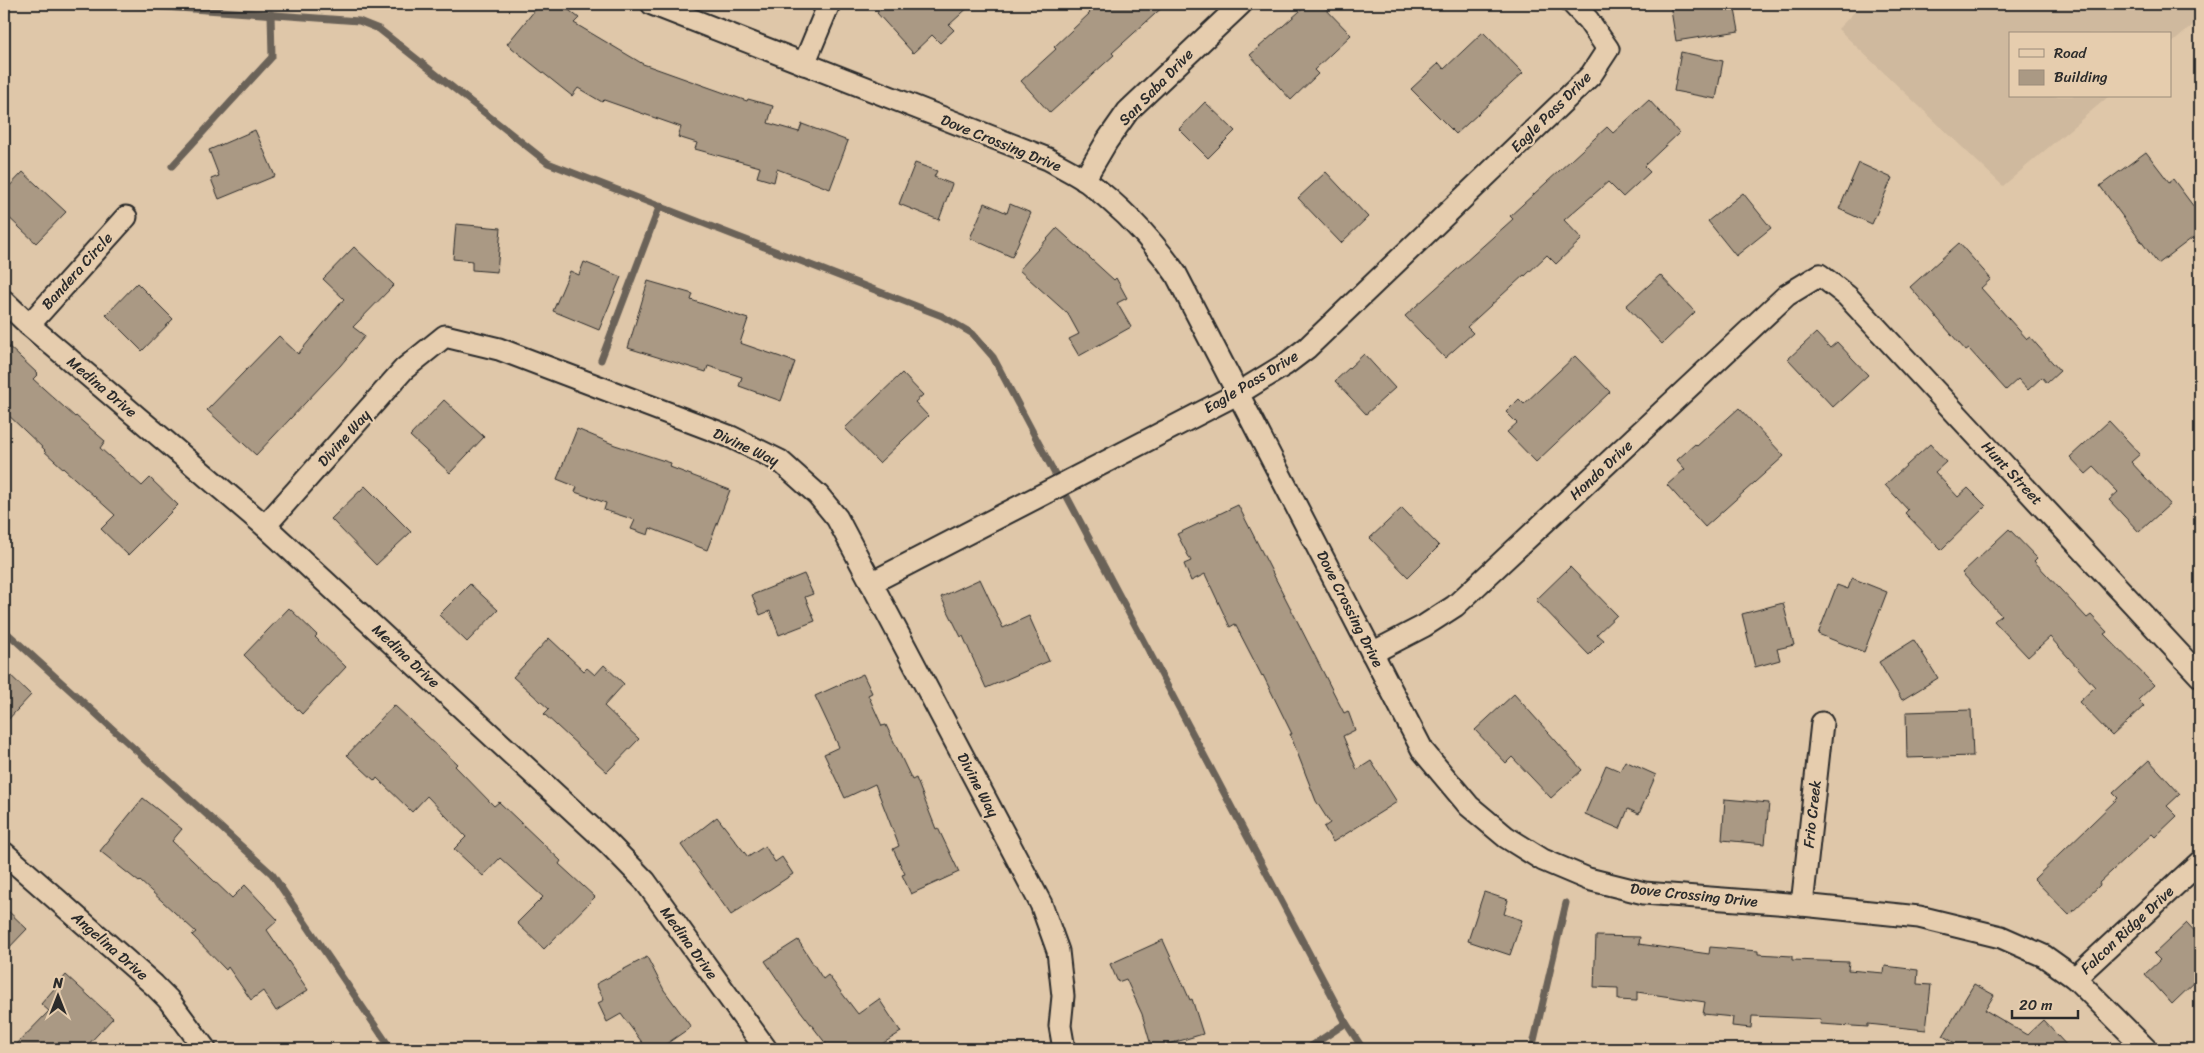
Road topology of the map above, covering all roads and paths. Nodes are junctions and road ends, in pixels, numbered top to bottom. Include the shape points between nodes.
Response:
1 (652, 4) edge
2 (829, 4) edge
3 (1241, 4) edge
4 (1573, 4) edge
5 (804, 64) junction
6 (1084, 180) junction
7 (126, 217) dead end
8 (1820, 275) joint
9 (4, 301) edge
10 (29, 325) junction
11 (1239, 393) junction
12 (265, 526) junction
13 (871, 583) junction
14 (1372, 653) junction
15 (2200, 676) edge
16 (1822, 723) dead end
17 (4, 853) edge
18 (2200, 862) edge
19 (1802, 905) junction
20 (2075, 978) junction
21 (194, 1046) edge
22 (766, 1049) edge
23 (1064, 1049) edge
24 (2146, 1049) edge

1 - 5 street, Dove Crossing Drive
2 - 5 street
3 - 6 street, San Saba Drive via 1128,111
4 - 11 street, Eagle Pass Drive via 1608,49 1591,75 1307,348
5 - 6 street, Dove Crossing Drive via 1048,159
6 - 11 street, Dove Crossing Drive via 1158,248 1176,274
7 - 10 street, Bandera Circle
8 - 14 street, Hondo Drive via 1787,295 1455,606
8 - 15 street, Hunt Street via 1847,296
9 - 10 street, Medina Drive
10 - 12 street, Medina Drive
11 - 13 street, Eagle Pass Drive
11 - 14 street, Dove Crossing Drive
12 - 13 street, Divine Way via 404,370 445,336 499,349 731,437 780,461 818,495 837,518
12 - 22 street, Medina Drive via 608,843 645,881
13 - 23 street, Divine Way via 1041,904 1058,951 1063,996 1060,1026
14 - 19 street, Dove Crossing Drive via 1423,752 1470,806 1506,838 1543,860 1588,879 1644,893
16 - 19 street, Frio Creek
17 - 21 street, Angelina Drive via 168,999
18 - 20 street, Falcon Ridge Drive
19 - 20 street, Dove Crossing Drive via 1919,917 2001,937 2044,956
20 - 24 street, Dove Crossing Drive

